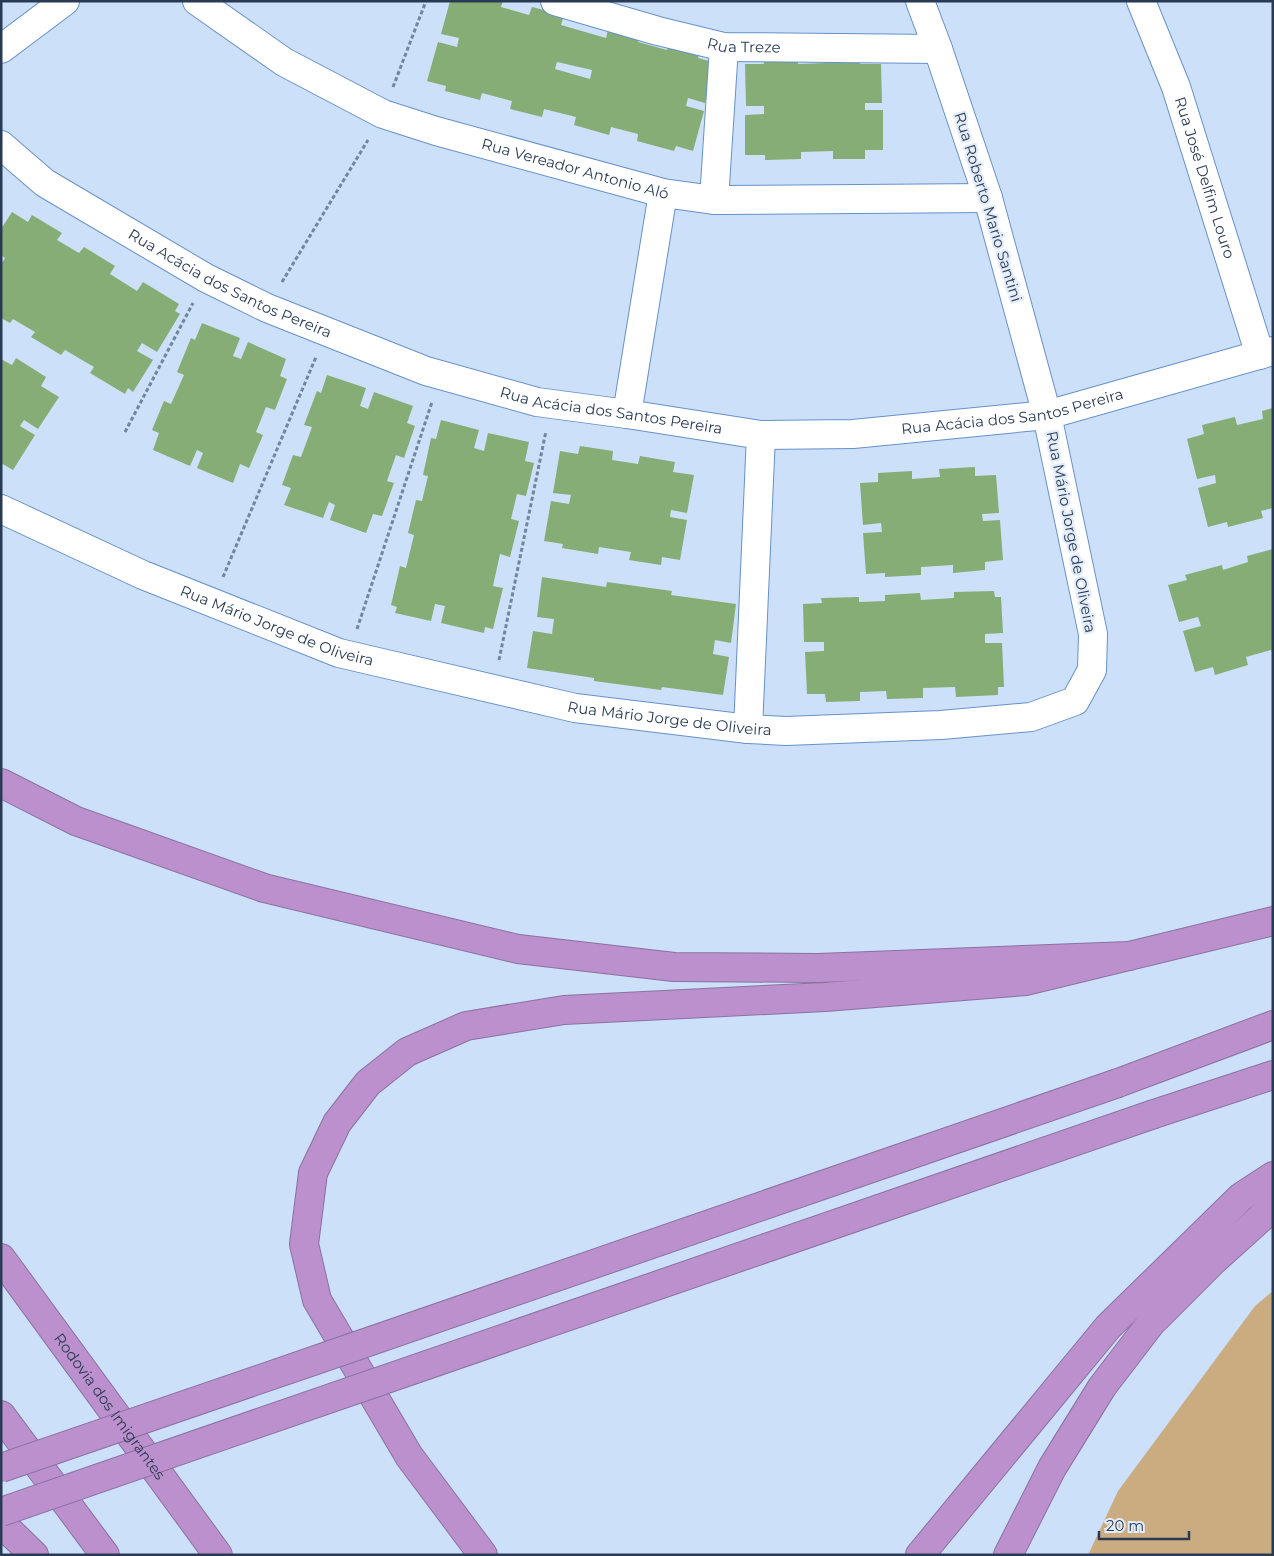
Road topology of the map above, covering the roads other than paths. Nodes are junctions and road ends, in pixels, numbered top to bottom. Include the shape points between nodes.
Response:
1 (65, 1) edge
2 (197, 1) edge
3 (555, 1) edge
4 (920, 1) edge
5 (1141, 1) edge
6 (724, 48) junction
7 (1, 49) edge
8 (938, 49) junction
9 (1, 146) edge
10 (663, 193) junction
11 (988, 198) junction
12 (714, 200) junction
13 (1266, 353) edge
14 (627, 414) junction
15 (1047, 414) junction
16 (761, 435) junction
17 (1, 509) edge
18 (748, 729) junction
19 (1, 783) edge
20 (1273, 921) edge
21 (1129, 956) junction
22 (1273, 1025) edge
23 (1273, 1075) edge
24 (1273, 1176) edge
25 (1273, 1207) edge
26 (1, 1258) edge
27 (1, 1415) edge
28 (1, 1468) edge
29 (1, 1512) edge
30 (1, 1523) edge
31 (34, 1555) edge
32 (105, 1555) edge
33 (218, 1555) edge
34 (483, 1555) edge
35 (920, 1555) edge
36 (1008, 1555) edge

1 - 7 street
2 - 10 street, Rua Vereador Antonio Aló via 284,62 383,114
3 - 6 street, Rua Treze
4 - 8 street, Rua Roberto Mario Santini
5 - 13 street, Rua José Delfim Louro via 1176,87
6 - 8 street, Rua Treze
6 - 12 street
8 - 11 street, Rua Roberto Mario Santini
9 - 14 street, Rua Acácia dos Santos Pereira via 45,183 206,278 267,308 440,375 536,402
10 - 12 street, Rua Vereador Antonio Aló
10 - 14 street
11 - 12 street, Rua Vereador Antonio Aló
11 - 15 street, Rua Roberto Mario Santini
13 - 15 street, Rua Acácia dos Santos Pereira
14 - 16 street, Rua Acácia dos Santos Pereira
15 - 16 street, Rua Acácia dos Santos Pereira via 853,434
15 - 18 street, Rua Mário Jorge de Oliveira via 1093,634 1092,670 1075,700 1031,717 912,726 786,731
16 - 18 street
17 - 18 street, Rua Mário Jorge de Oliveira via 143,575 339,653 575,708
19 - 21 highway via 76,821 264,888 518,949 674,967 818,968
20 - 21 highway
21 - 34 highway via 1026,982 824,997 564,1010 466,1026 407,1052 368,1084 337,1123 313,1173 304,1244 317,1300 409,1456
22 - 28 highway, bridge via 1118,1084
23 - 29 highway, bridge
24 - 35 highway via 1242,1197 1108,1327
25 - 36 highway via 1151,1323 1108,1380 1052,1468
26 - 33 highway, Rodovia dos Imigrantes
27 - 32 highway
30 - 31 highway

